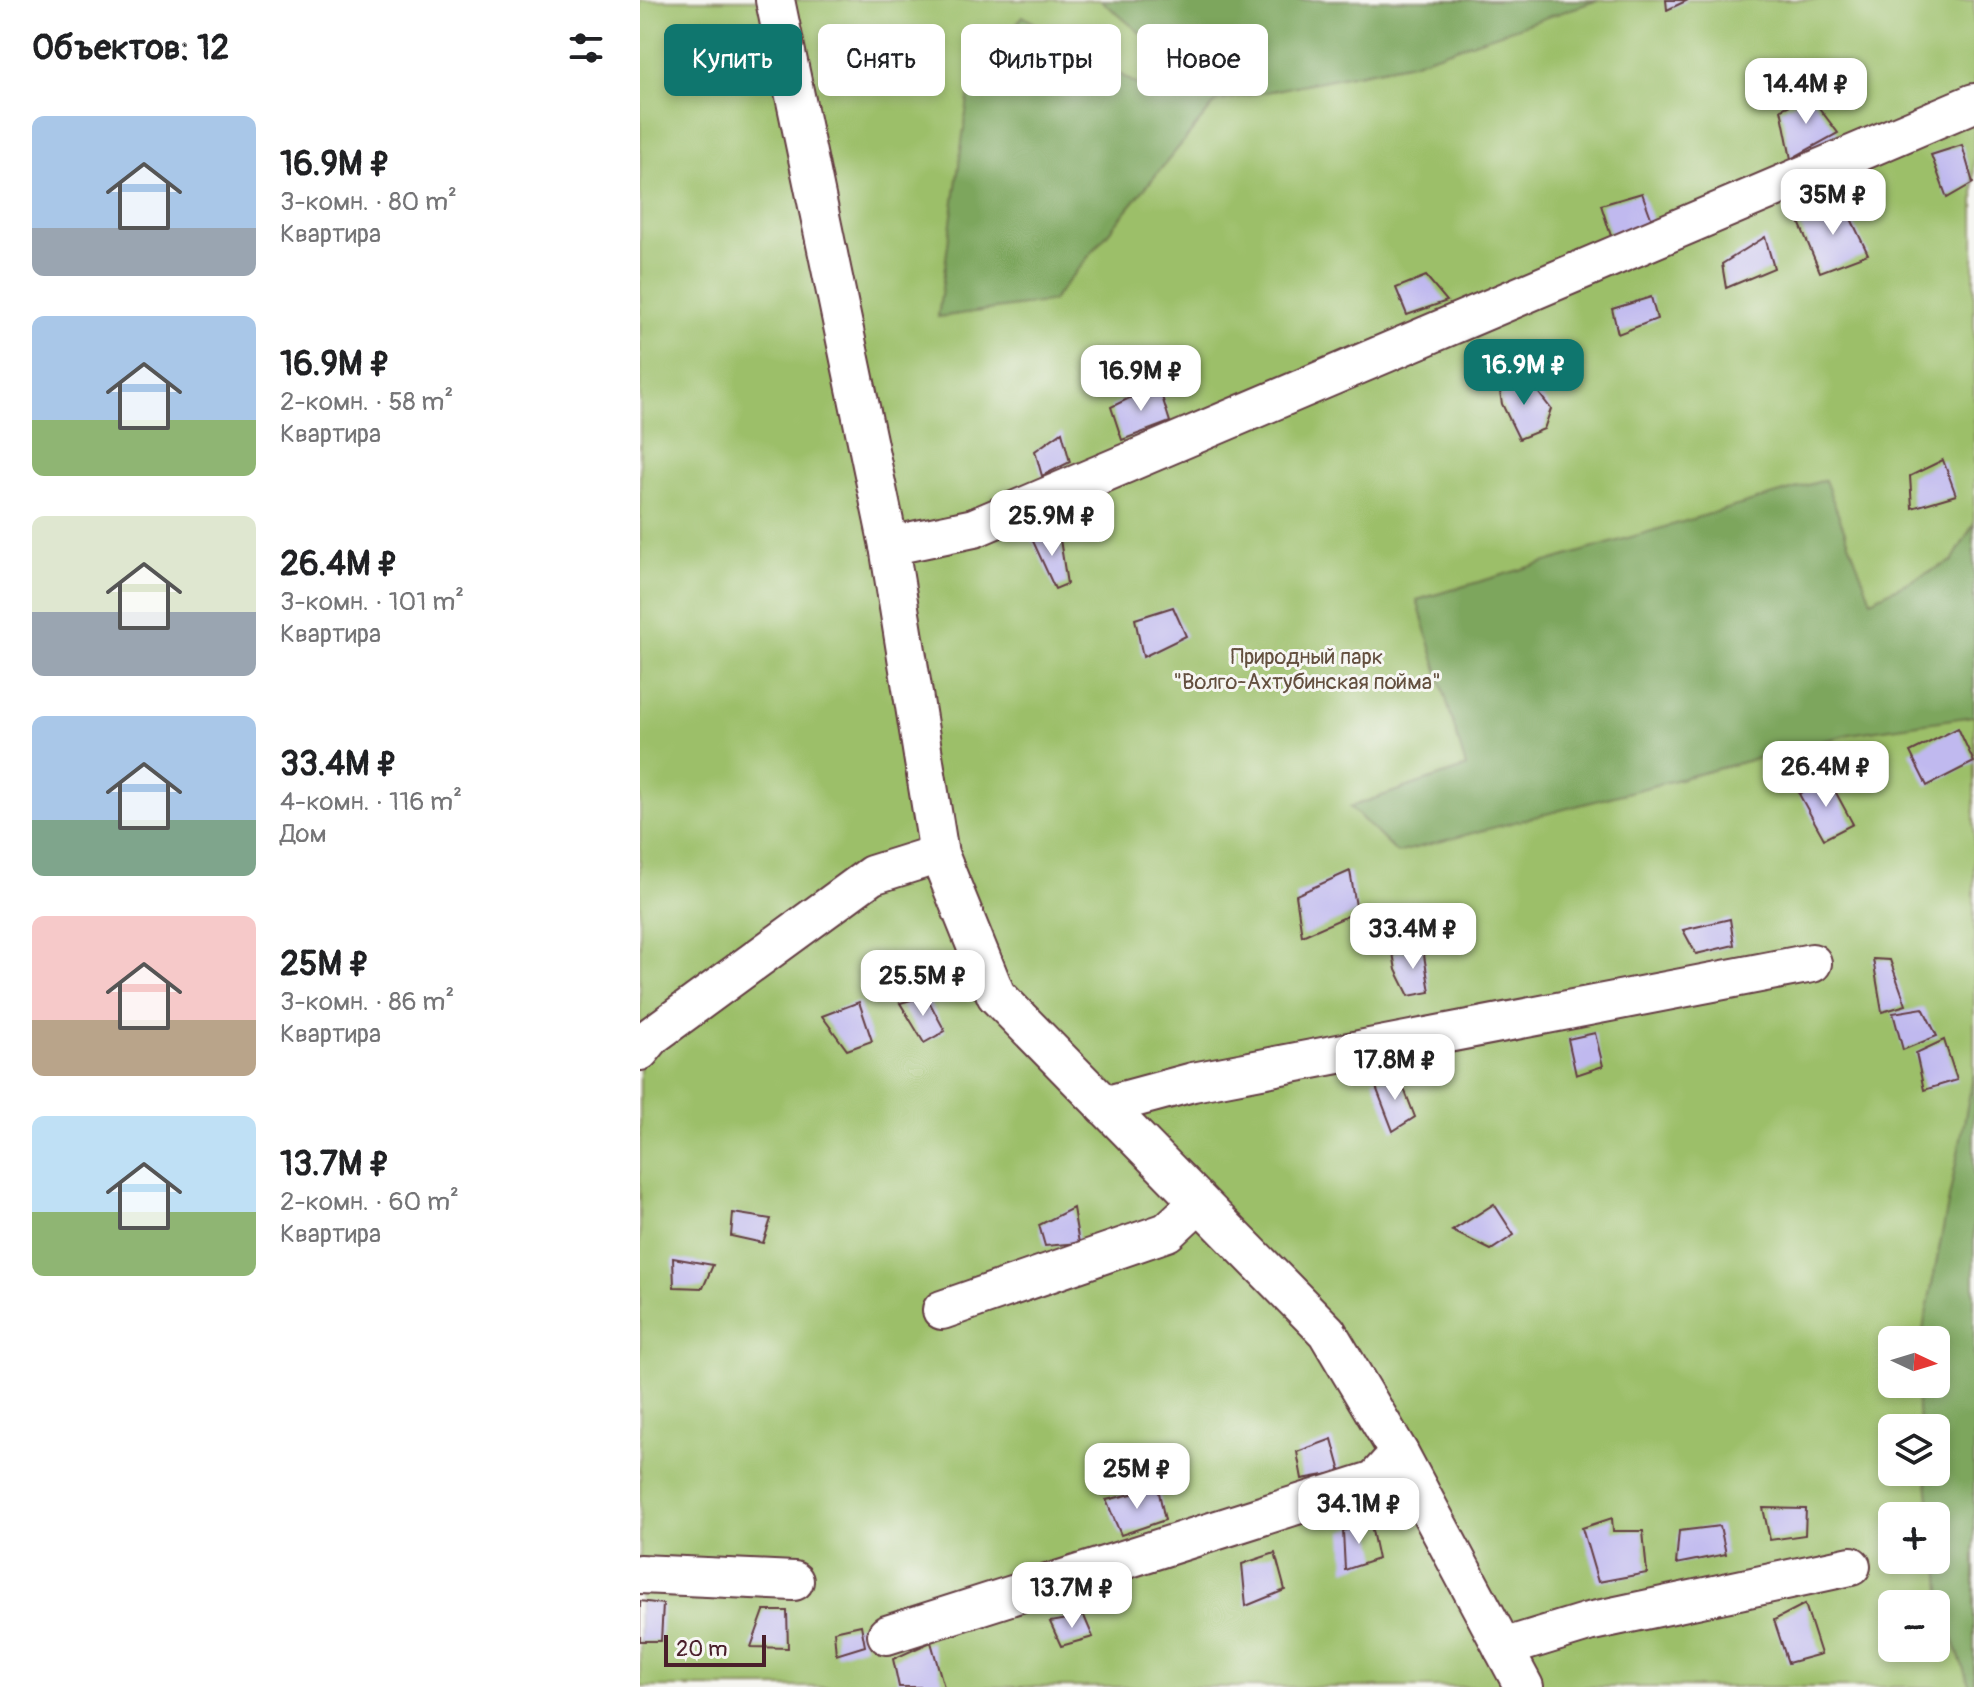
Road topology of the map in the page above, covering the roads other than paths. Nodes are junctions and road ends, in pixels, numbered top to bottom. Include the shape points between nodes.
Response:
1 (775, 0) edge
2 (1974, 103) edge
3 (889, 546) junction
4 (939, 854) junction
5 (1812, 963) dead end
6 (640, 1051) edge
7 (1104, 1106) junction
8 (1197, 1204) junction
9 (942, 1310) dead end
10 (1399, 1453) junction
11 (1851, 1566) dead end
12 (640, 1574) edge
13 (794, 1581) dead end
14 (887, 1635) dead end
15 (1503, 1648) junction
16 (1524, 1687) edge

1 - 3 street
2 - 3 street via 974,528
3 - 4 street
4 - 6 street via 872,875 653,1035
4 - 7 street via 996,995
5 - 7 street via 1193,1082
7 - 8 street
8 - 9 street via 1167,1232
8 - 10 street via 1327,1332
10 - 14 street via 1375,1480
10 - 15 street
11 - 15 street via 1588,1622
12 - 13 street
15 - 16 street

